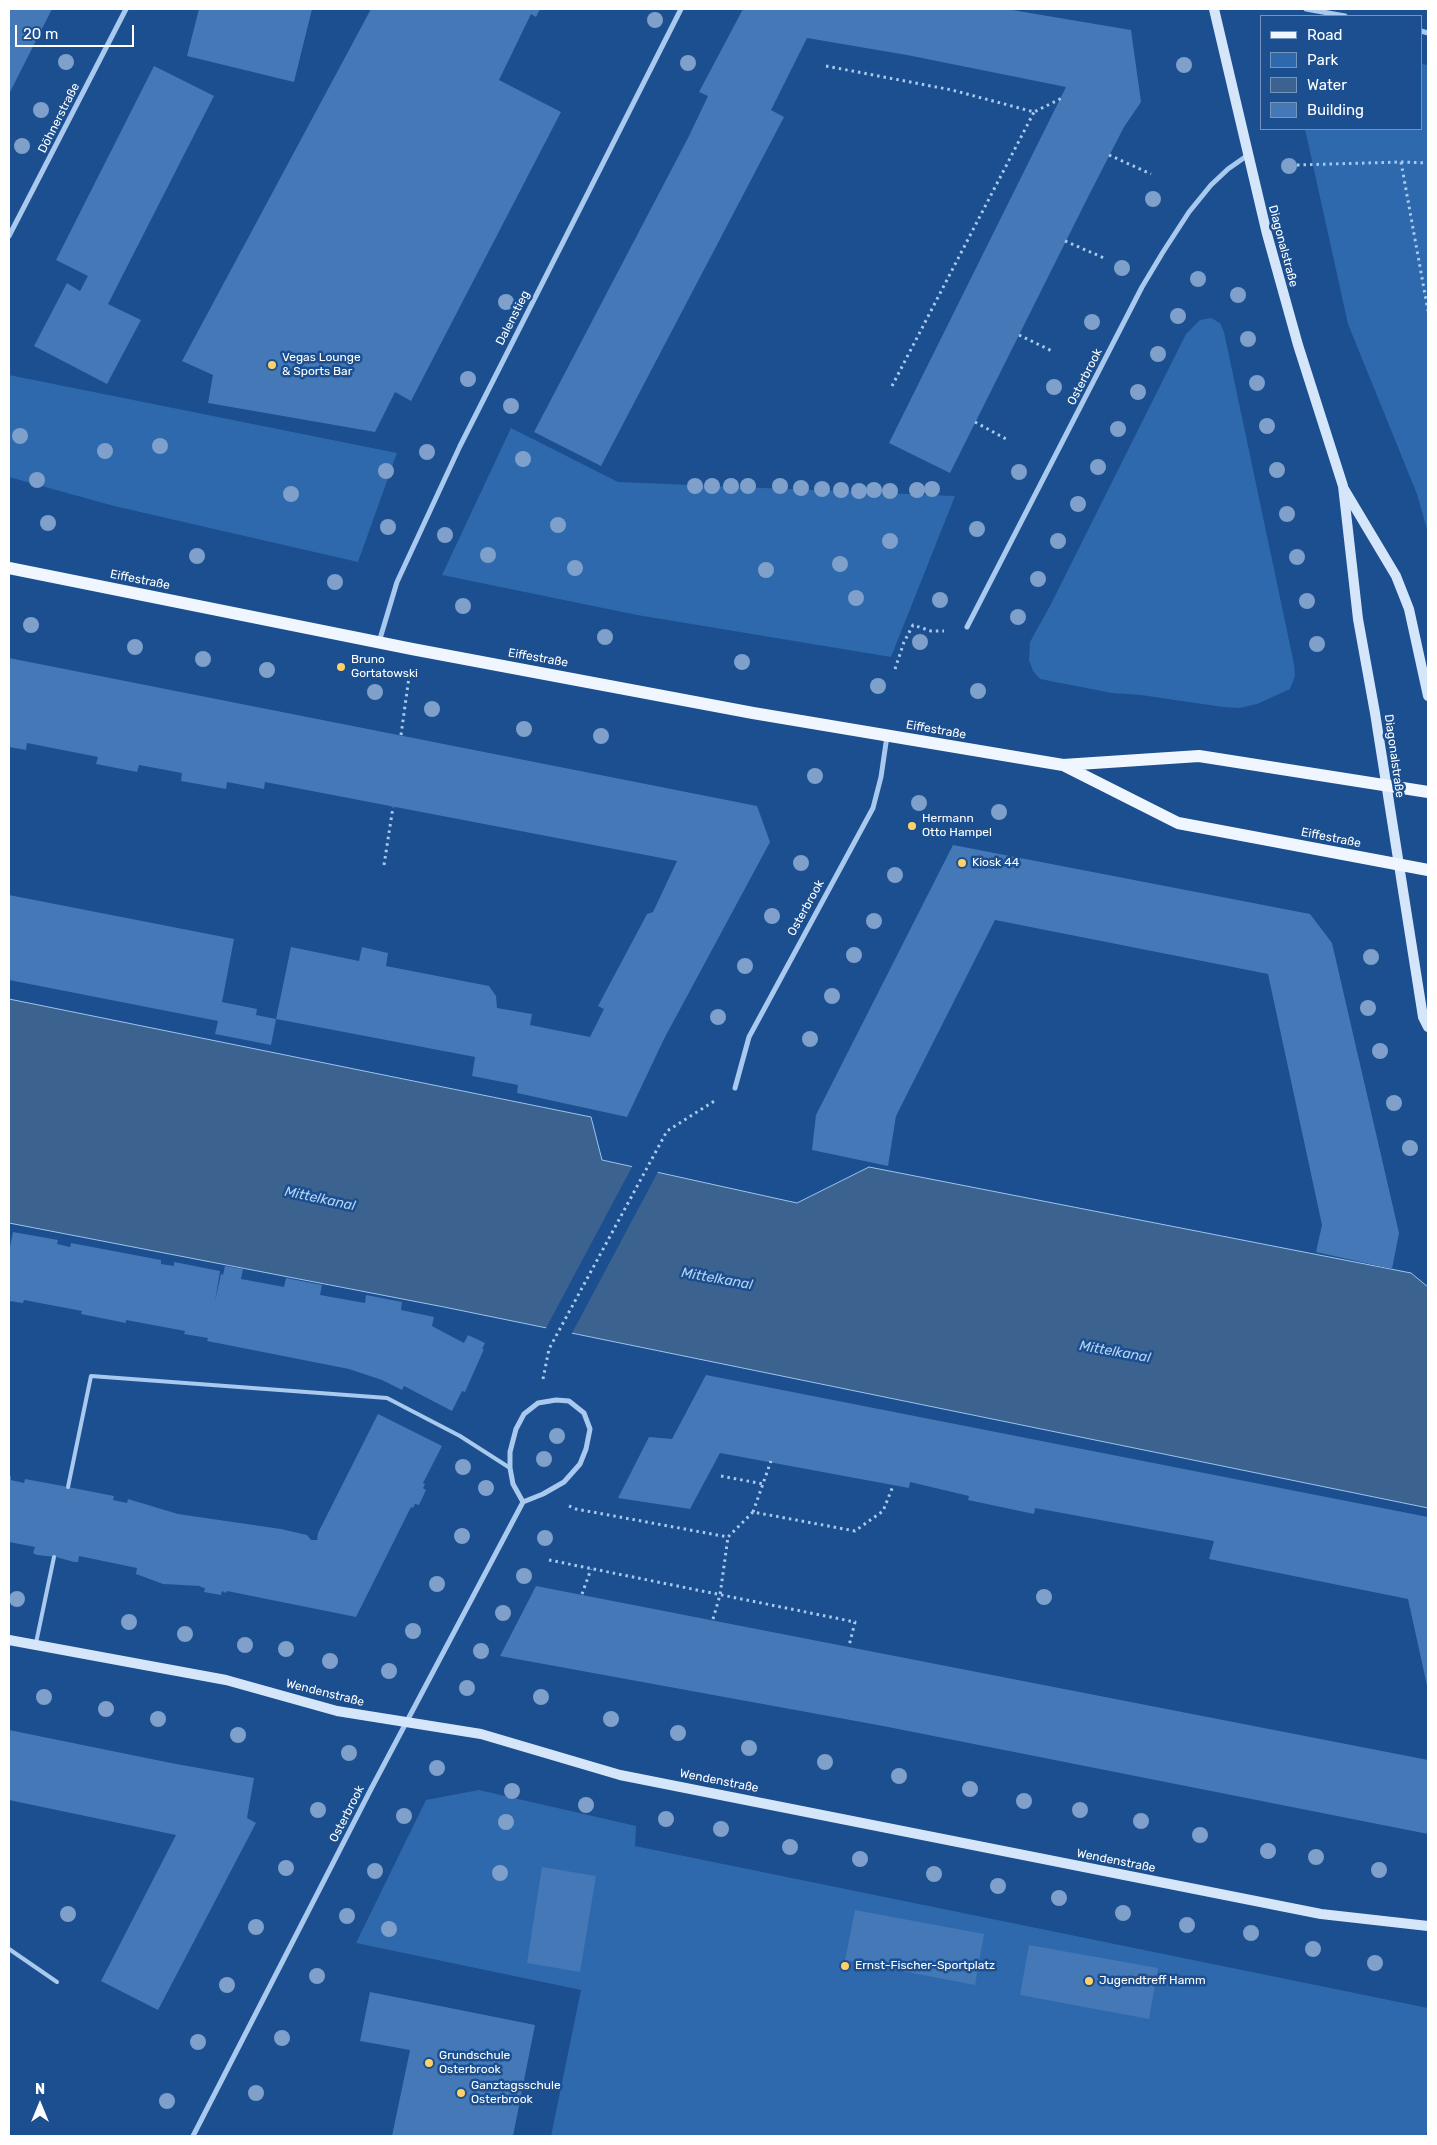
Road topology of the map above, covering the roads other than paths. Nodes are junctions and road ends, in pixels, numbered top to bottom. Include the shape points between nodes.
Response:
1 (126, 9) edge
2 (681, 9) edge
3 (1214, 9) edge
4 (1306, 9) edge
5 (1339, 15) edge
6 (1248, 155) junction
7 (9, 236) edge
8 (1342, 486) junction
9 (9, 568) edge
10 (967, 627) road end
11 (379, 642) junction
12 (1428, 696) edge
13 (887, 736) junction
14 (1063, 766) junction
15 (1385, 786) junction
16 (1428, 792) edge
17 (1398, 865) junction
18 (1428, 870) edge
19 (1428, 1027) edge
20 (735, 1088) road end
21 (510, 1468) junction
22 (68, 1487) dead end
23 (523, 1502) junction
24 (54, 1557) dead end
25 (9, 1640) edge
26 (35, 1646) junction
27 (407, 1722) junction
28 (1428, 1926) edge
29 (9, 1949) edge
30 (57, 1982) dead end
31 (193, 2136) edge

1 - 7 street, Döhnerstraße
2 - 11 street, Dalenstieg via 460,446 397,582
3 - 6 street, Diagonalstraße
4 - 5 street
6 - 8 street, Diagonalstraße via 1283,295
6 - 10 street, Osterbrook via 1228,169 1189,212 1142,287
8 - 12 street, Diagonalstraße via 1396,576 1409,609
8 - 15 street, Diagonalstraße via 1353,586
9 - 11 main road, Eiffestraße
11 - 13 main road, Eiffestraße
13 - 14 main road, Eiffestraße
13 - 20 street, Osterbrook via 873,808 749,1037
14 - 15 main road, Eiffestraße via 1199,756
14 - 17 main road, Eiffestraße via 1178,823
15 - 16 main road, Eiffestraße
15 - 17 street, Diagonalstraße
17 - 18 main road, Eiffestraße
17 - 19 street, Diagonalstraße via 1423,1018
21 - 22 lane via 460,1436 387,1398 91,1376
21 - 23 street via 513,1484
21 - 23 street via 516,1430 524,1414 538,1403 569,1401 584,1413 590,1429 580,1464 564,1482
23 - 27 street, Osterbrook
24 - 26 lane
25 - 26 street, Wendenstraße
26 - 27 street, Wendenstraße via 226,1680 338,1710
27 - 28 street, Wendenstraße via 481,1734 630,1777 1321,1914
27 - 31 street, Osterbrook
29 - 30 lane

